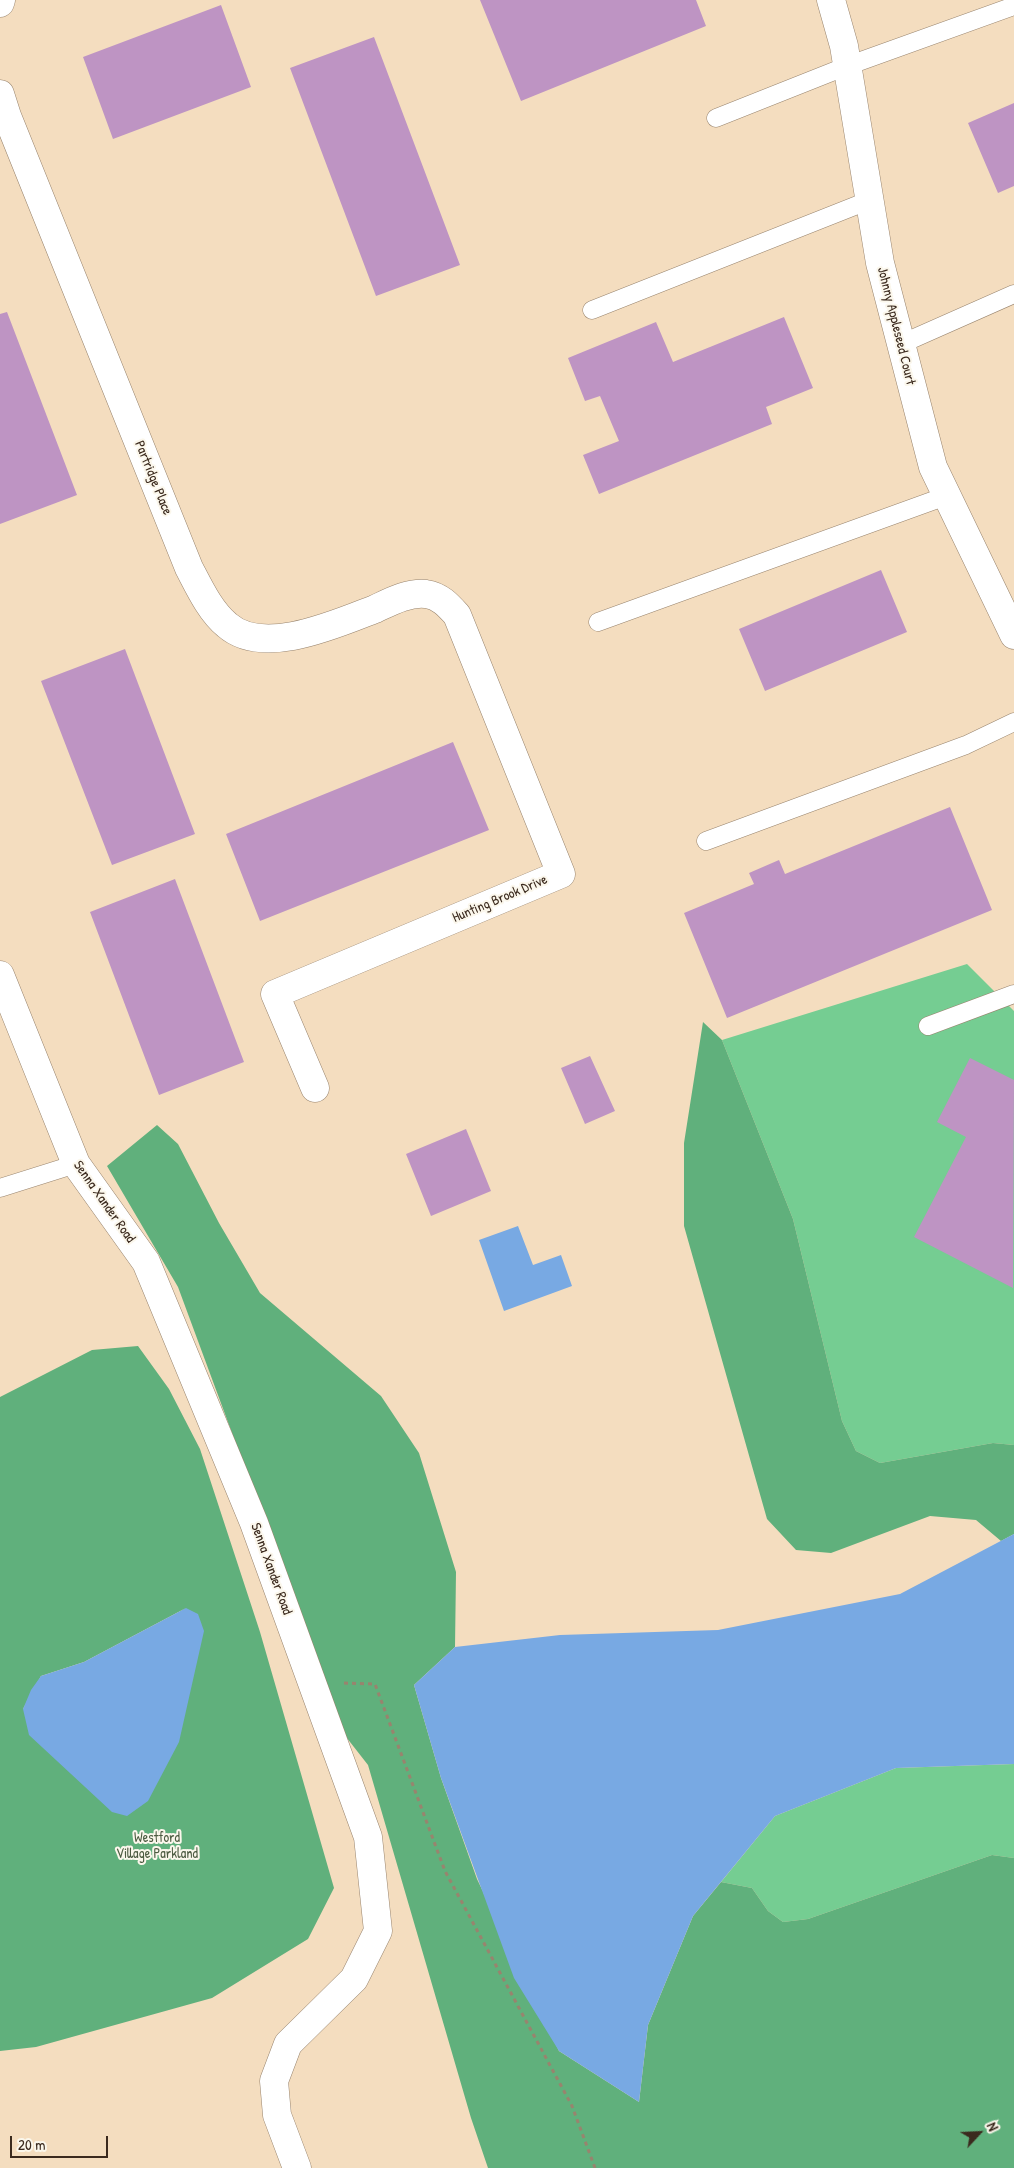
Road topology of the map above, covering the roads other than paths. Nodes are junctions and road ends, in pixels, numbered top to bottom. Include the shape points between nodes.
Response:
1 (831, 0) edge
2 (1014, 6) edge
3 (847, 66) junction
4 (0, 94) edge
5 (716, 118) dead end
6 (870, 200) junction
7 (1014, 294) edge
8 (592, 310) dead end
9 (901, 344) junction
10 (946, 496) junction
11 (457, 614) joint
12 (598, 622) dead end
13 (1014, 635) edge
14 (1014, 722) edge
15 (706, 841) dead end
16 (0, 975) edge
17 (1014, 994) edge
18 (928, 1026) dead end
19 (315, 1088) dead end
20 (76, 1164) junction
21 (0, 1188) edge
22 (296, 2168) edge

1 - 3 street, Johnny Appleseed Court
2 - 3 lane
3 - 5 lane
3 - 6 street, Johnny Appleseed Court
4 - 11 street, Partridge Place via 189,568 205,598 227,626 249,637 281,639 343,622 406,596 426,594 444,600
6 - 8 lane
6 - 9 street, Johnny Appleseed Court via 880,263
7 - 9 lane
9 - 10 street, Johnny Appleseed Court via 933,468
10 - 12 lane
10 - 13 street, Johnny Appleseed Court
11 - 19 street, Hunting Brook Drive via 561,874 275,994
14 - 15 lane via 966,745
16 - 20 street, Senna Xander Road
17 - 18 lane
20 - 21 lane
20 - 22 street, Senna Xander Road via 146,1262 254,1523 368,1837 378,1931 354,1980 288,2044 274,2081 277,2115

